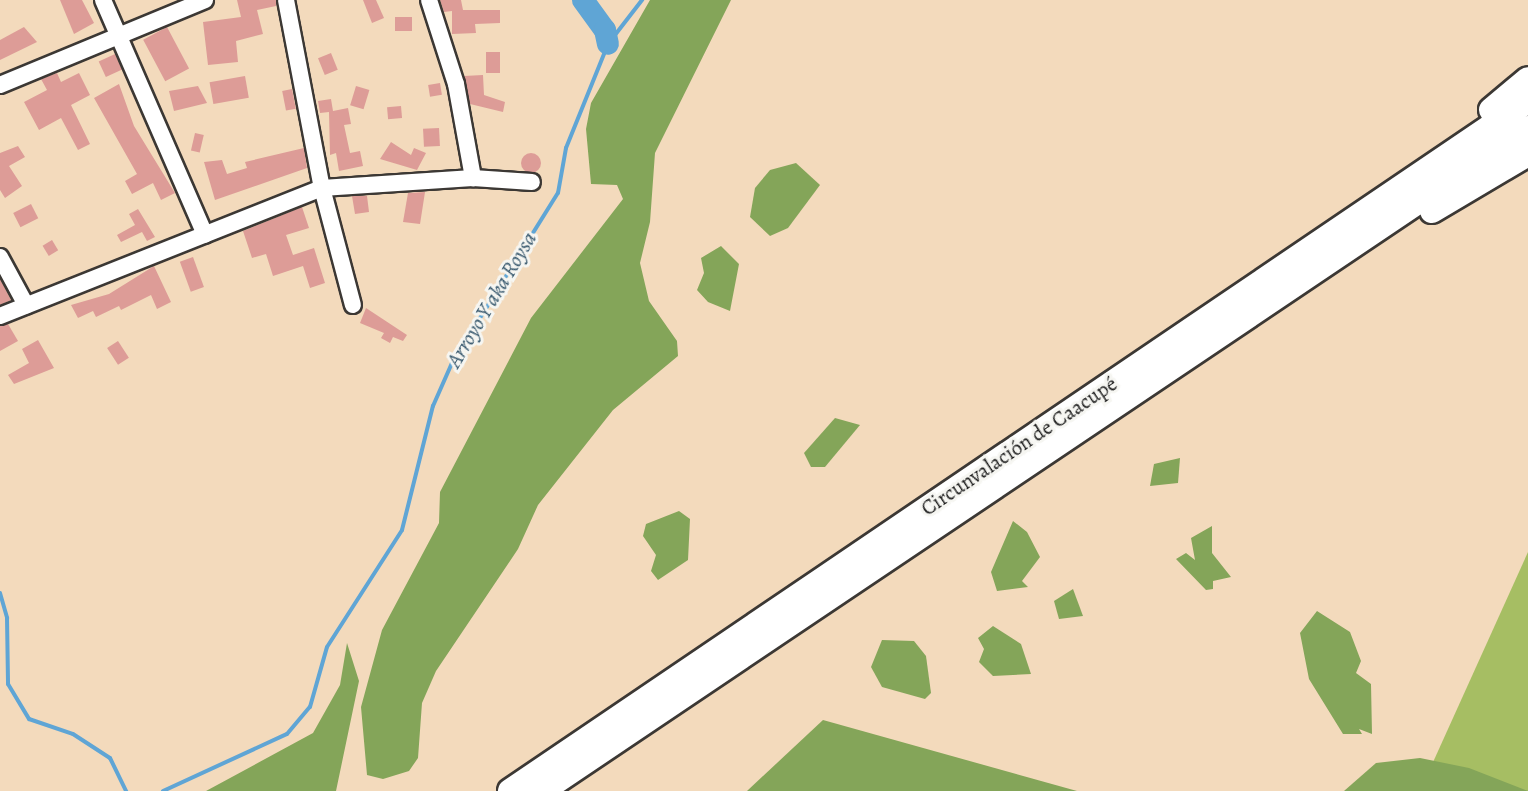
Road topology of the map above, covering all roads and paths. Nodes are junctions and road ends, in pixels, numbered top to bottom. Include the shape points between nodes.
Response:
1 (103, 0) edge
2 (205, 0) edge
3 (286, 0) edge
4 (429, 0) edge
5 (118, 36) junction
6 (1528, 79) edge
7 (0, 85) edge
8 (1528, 101) edge
9 (1528, 128) edge
10 (1528, 154) edge
11 (1443, 159) junction
12 (473, 178) junction
13 (532, 182) dead end
14 (322, 188) junction
15 (205, 235) junction
16 (0, 257) edge
17 (1297, 287) junction
18 (352, 305) dead end
19 (27, 306) junction
20 (0, 316) edge
21 (510, 791) edge
22 (542, 791) edge

1 - 5 street
2 - 5 street
3 - 14 street
4 - 12 street via 456,84
5 - 7 street
5 - 15 street
6 - 11 highway via 1461,136
8 - 11 highway, Circunvalación de Caacupé
9 - 17 highway, Circunvalación de Caacupé
10 - 17 highway
11 - 21 highway, Circunvalación de Caacupé
12 - 13 street
12 - 14 street
14 - 15 street
14 - 18 street
15 - 19 street
16 - 19 street
17 - 22 highway, Circunvalación de Caacupé
19 - 20 street

